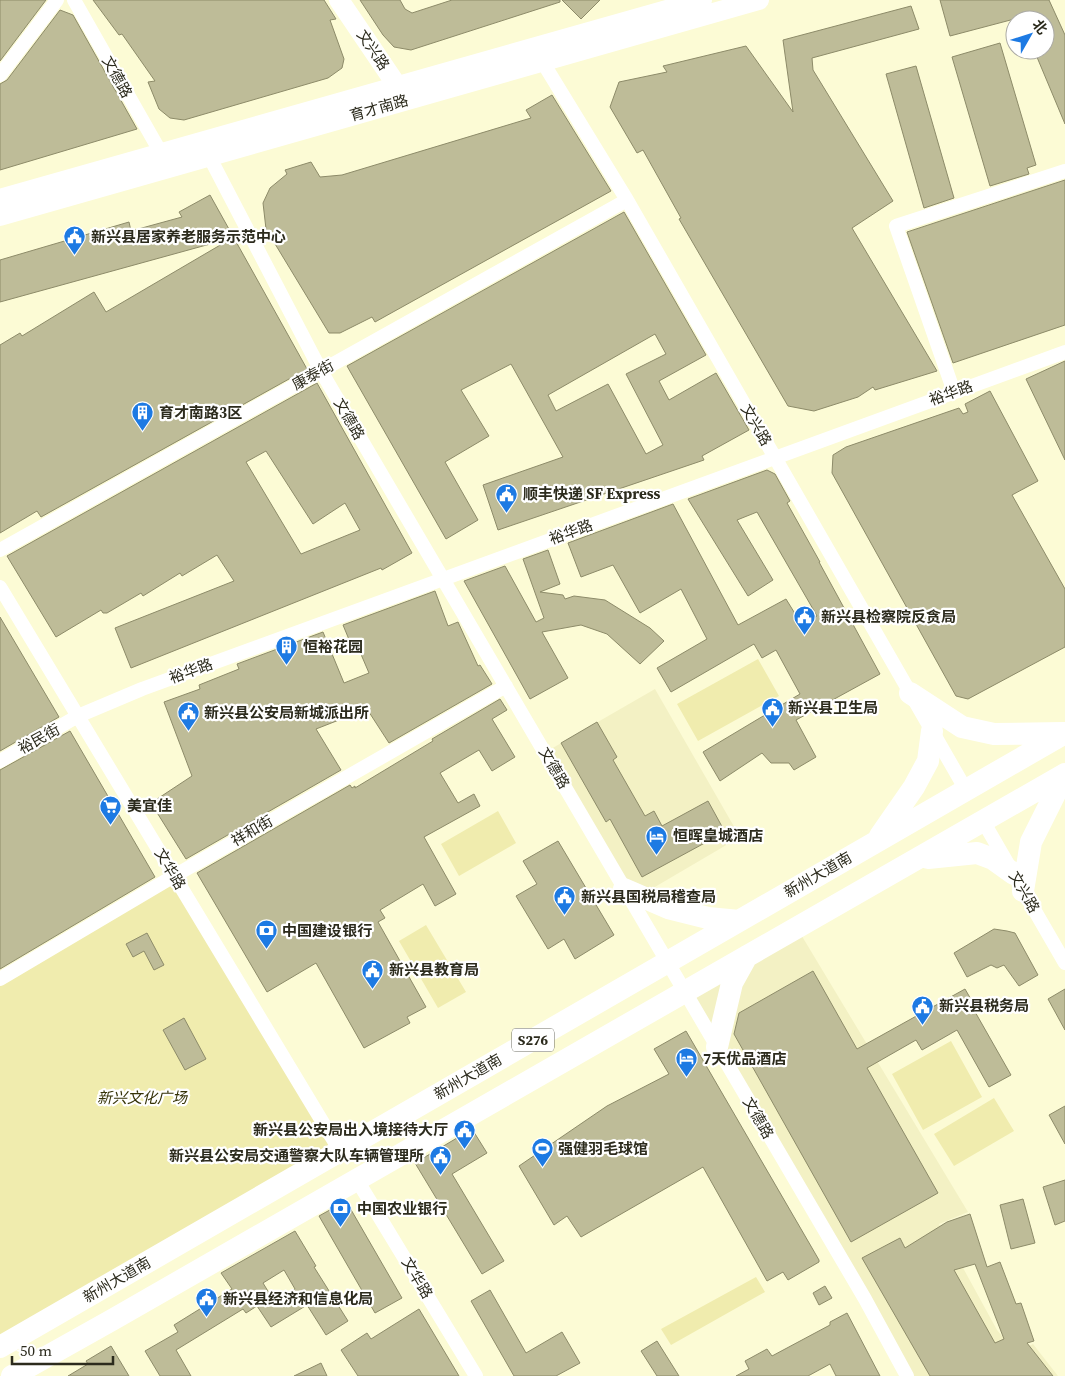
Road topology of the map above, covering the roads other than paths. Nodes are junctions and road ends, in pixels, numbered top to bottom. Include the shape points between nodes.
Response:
1 (57, 0) edge
2 (74, 0) edge
3 (339, 0) edge
4 (702, 0) edge
5 (759, 0) edge
6 (542, 61) junction
7 (0, 75) edge
8 (402, 93) junction
9 (161, 153) junction
10 (209, 156) junction
11 (1065, 171) edge
12 (0, 199) edge
13 (627, 200) junction
14 (0, 216) edge
15 (1065, 352) edge
16 (321, 371) junction
17 (954, 392) junction
18 (775, 458) junction
19 (0, 550) edge
20 (443, 579) junction
21 (0, 586) edge
22 (506, 686) junction
23 (910, 693) junction
24 (78, 716) junction
25 (932, 731) junction
26 (1065, 733) edge
27 (0, 761) edge
28 (1065, 774) edge
29 (966, 790) junction
30 (983, 821) junction
31 (874, 843) junction
32 (917, 859) junction
33 (174, 876) junction
34 (1019, 882) junction
35 (624, 889) junction
36 (739, 921) junction
37 (747, 956) junction
38 (667, 962) junction
39 (1065, 963) edge
40 (0, 979) edge
41 (685, 992) junction
42 (717, 1047) junction
43 (340, 1151) junction
44 (357, 1180) junction
45 (0, 1347) edge
46 (12, 1376) edge
47 (476, 1376) edge
48 (907, 1376) edge

1 - 7 street
2 - 9 street, 文德路
3 - 8 street, 文兴路
4 - 8 street, 育才南路
5 - 6 street, 育才南路
6 - 8 street, 育才南路
6 - 13 street, 文兴路
8 - 9 street, 育才南路
8 - 10 street, 育才南路
9 - 12 street, 育才南路
10 - 14 street, 育才南路
10 - 16 street, 文德路
11 - 17 street via 896,226
13 - 16 street, 康泰街
13 - 18 street, 文兴路
15 - 17 street, 裕华路
16 - 19 street, 康泰街
16 - 20 street, 文德路
17 - 18 street, 裕华路
18 - 20 street, 裕华路
18 - 23 street, 文兴路
20 - 22 street, 文德路
20 - 24 street, 裕华路
21 - 24 street, 文华路
22 - 33 street, 祥和街
22 - 35 street, 文德路
23 - 25 street, 文兴路
23 - 26 main road via 962,727 994,734
24 - 27 street, 裕民街
24 - 33 street, 文华路
25 - 29 street, 文兴路
25 - 31 main road via 928,761 914,787
26 - 29 main road, 新州大道南 / S276
28 - 30 main road, S276
28 - 34 main road via 1031,842
29 - 31 main road, 新州大道南 / S276
30 - 32 main road, S276
30 - 34 street, 文兴路
31 - 36 main road, 新州大道南 / S276
32 - 34 main road via 977,853 993,859
32 - 37 main road, S276
33 - 40 street, 祥和街
33 - 43 street, 文华路
34 - 39 street, 文兴路
35 - 36 main road via 668,908 708,918
35 - 38 street, 文德路
36 - 38 main road, 新州大道南 / S276
37 - 41 main road, S276
37 - 42 main road via 732,982
38 - 41 street, 文德路
38 - 43 main road, 新州大道南 / S276
41 - 42 street, 文德路
41 - 44 main road, S276
42 - 48 street, 文德路
43 - 45 main road, 新州大道南 / S276
44 - 46 main road, S276
44 - 47 street, 文华路

